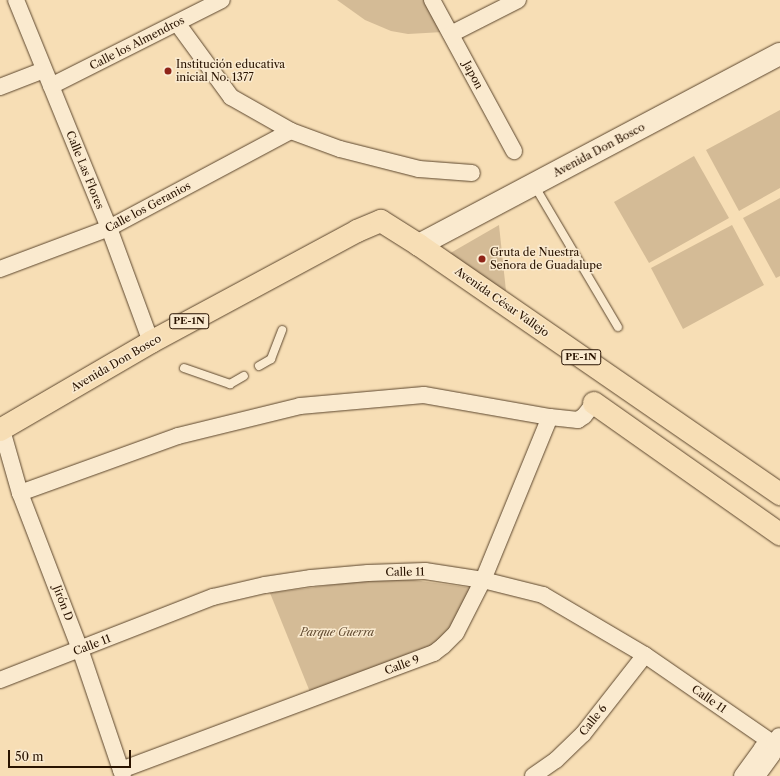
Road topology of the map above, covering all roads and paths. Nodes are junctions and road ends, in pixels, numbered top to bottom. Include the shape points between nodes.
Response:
1 (16, 0) edge
2 (222, 0) edge
3 (432, 0) edge
4 (518, 0) edge
5 (177, 23) junction
6 (451, 34) junction
7 (780, 54) edge
8 (44, 70) junction
9 (51, 86) junction
10 (0, 87) edge
11 (291, 131) junction
12 (514, 151) dead end
13 (472, 173) dead end
14 (533, 184) junction
15 (381, 221) joint
16 (109, 228) junction
17 (419, 245) junction
18 (0, 269) edge
19 (618, 327) dead end
20 (282, 330) dead end
21 (151, 342) junction
22 (260, 366) dead end
23 (184, 368) dead end
24 (244, 376) dead end
25 (594, 403) joint
26 (550, 417) junction
27 (1, 432) edge
28 (20, 493) junction
29 (780, 494) edge
30 (780, 534) edge
31 (483, 580) junction
32 (80, 649) junction
33 (645, 655) junction
34 (0, 680) edge
35 (778, 742) edge
36 (122, 773) edge
37 (533, 776) edge
38 (742, 776) edge
39 (757, 776) edge

1 - 8 street, Calle Las Flores
2 - 5 street, Calle los Almendros
3 - 6 street, Japon
4 - 6 street
5 - 9 street, Calle los Almendros
5 - 11 street via 232,97
6 - 12 street, Japon
7 - 14 main road, Avenida Don Bosco
8 - 9 street, Calle Las Flores
8 - 10 street
9 - 16 street, Calle Las Flores
11 - 13 street via 340,149 419,170
11 - 16 street, Calle los Geranios
14 - 17 main road, Avenida Don Bosco
14 - 19 lane
15 - 17 main road, Avenida César Vallejo / PE-1N
15 - 21 main road, Avenida Don Bosco / PE-1N via 357,231
16 - 18 street, Calle los Geranios
16 - 21 street, Calle Las Flores
17 - 29 main road, Avenida César Vallejo / PE-1N
20 - 22 lane via 271,359
21 - 27 main road, Avenida Don Bosco / PE-1N
23 - 24 lane via 230,384
25 - 26 street via 578,420
25 - 30 main road
26 - 28 street via 424,395 300,406 178,436
26 - 31 street, Calle 9
27 - 28 street, Jirón D
28 - 32 street, Jirón D
31 - 32 street, Calle 11 via 425,571 368,573 265,585 213,597
31 - 33 street, Calle 11 via 543,595
31 - 36 street, Calle 9 via 456,633 434,653
32 - 34 street, Calle 11
32 - 36 street, Jirón D
33 - 35 street, Calle 11
33 - 37 street, Calle 6 via 583,734 556,760
35 - 38 street via 762,748
35 - 39 street

